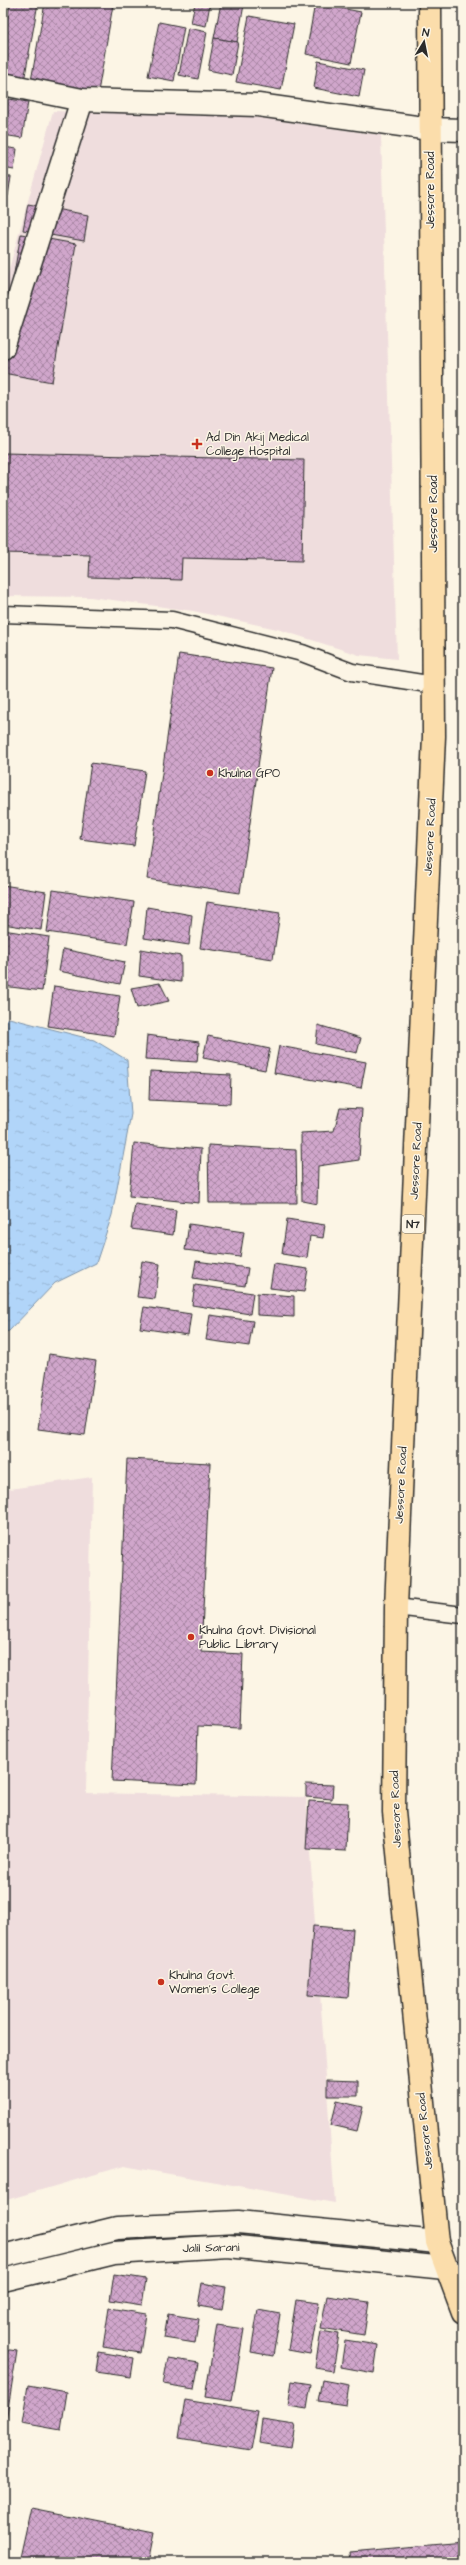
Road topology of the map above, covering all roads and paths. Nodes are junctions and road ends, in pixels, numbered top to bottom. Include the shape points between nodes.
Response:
1 (430, 3) edge
2 (3, 84) edge
3 (82, 100) junction
4 (430, 129) junction
5 (463, 130) edge
6 (3, 348) edge
7 (3, 614) edge
8 (434, 685) junction
9 (396, 1607) junction
10 (463, 1615) edge
11 (437, 2242) junction
12 (3, 2256) edge
13 (454, 2269) edge
14 (3, 2280) edge
15 (463, 2312) edge

1 - 4 highway, Jessore Road / N7
2 - 3 main road
3 - 4 main road via 258,105
3 - 6 main road
4 - 5 main road
4 - 8 highway, Jessore Road / N7
7 - 8 lane via 172,620 302,654 352,672
8 - 9 highway, Jessore Road / N7 via 434,744
9 - 10 lane
9 - 11 highway, Jessore Road / N7 via 394,1812
11 - 12 main road, Jalil Sarani via 238,2222 117,2228
11 - 13 highway, Jessore Road / N7
13 - 14 main road, Jalil Sarani via 228,2246 114,2253
13 - 15 highway, Jessore Road / N7

